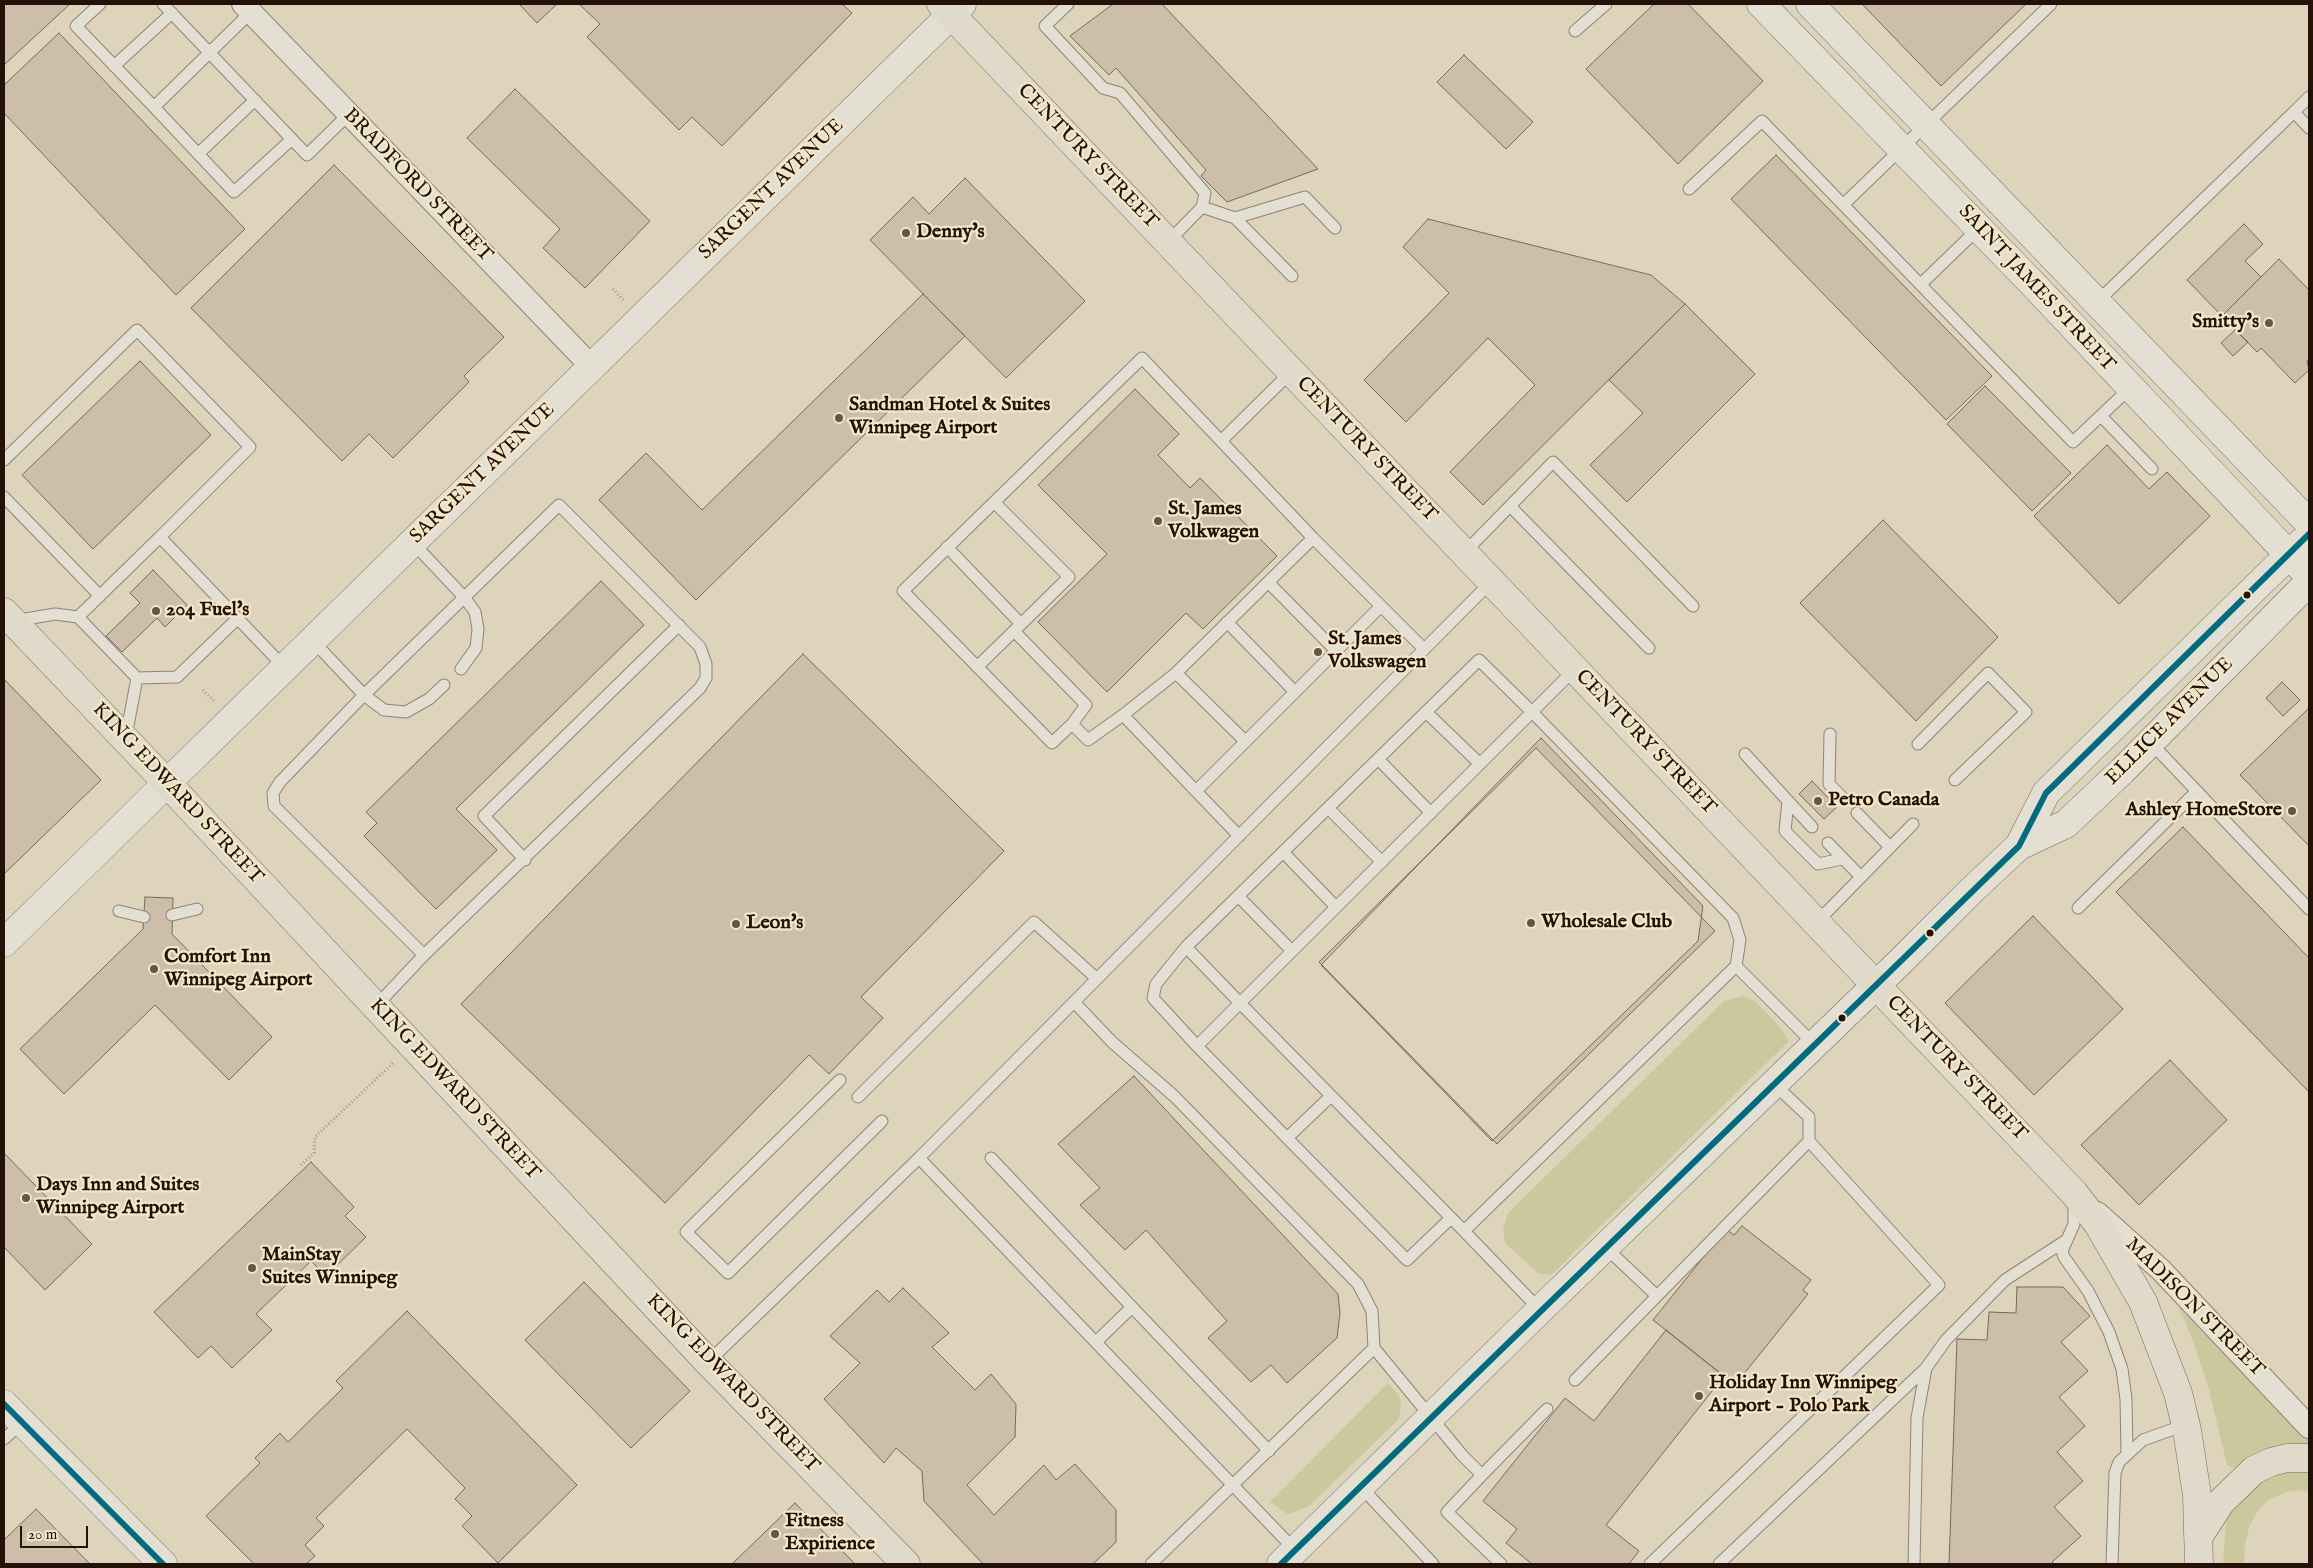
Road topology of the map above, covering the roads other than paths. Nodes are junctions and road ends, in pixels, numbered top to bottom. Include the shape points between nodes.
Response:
1 (100, 4) edge
2 (163, 4) edge
3 (1068, 4) edge
4 (1606, 4) edge
5 (1761, 4) edge
6 (1810, 4) edge
7 (2051, 4) edge
8 (951, 7) edge
9 (247, 8) edge
10 (172, 14) junction
11 (1575, 31) dead end
12 (211, 53) junction
13 (114, 66) junction
14 (2309, 97) edge
15 (255, 100) junction
16 (154, 107) junction
17 (2294, 112) junction
18 (348, 114) junction
19 (1926, 124) junction
20 (2309, 128) edge
21 (292, 139) junction
22 (1902, 148) junction
23 (198, 154) junction
24 (1689, 189) dead end
25 (1844, 204) junction
26 (1202, 207) junction
27 (1235, 218) junction
28 (1334, 228) dead end
29 (1979, 228) junction
30 (1168, 242) junction
31 (1292, 276) dead end
32 (1921, 284) junction
33 (2097, 302) junction
34 (592, 367) junction
35 (1291, 372) junction
36 (2130, 388) junction
37 (2101, 416) junction
38 (1221, 441) junction
39 (4, 460) edge
40 (2152, 469) dead end
41 (4, 497) edge
42 (994, 502) junction
43 (1510, 506) junction
44 (2309, 523) edge
45 (2309, 534) edge
46 (160, 537) junction
47 (1313, 538) junction
48 (412, 543) junction
49 (947, 547) junction
50 (1464, 553) junction
51 (2289, 555) junction
52 (2309, 576) edge
53 (1268, 582) junction
54 (1491, 582) junction
55 (2309, 582) edge
56 (100, 596) junction
57 (464, 597) junction
58 (1693, 606) dead end
59 (1380, 607) junction
60 (8, 617) edge
61 (78, 617) junction
62 (238, 618) junction
63 (1227, 622) junction
64 (679, 625) junction
65 (1018, 627) junction
66 (313, 641) junction
67 (1423, 648) junction
68 (1649, 648) dead end
69 (1336, 651) junction
70 (977, 666) junction
71 (285, 668) junction
72 (462, 668) dead end
73 (1575, 669) junction
74 (1176, 673) junction
75 (137, 678) junction
76 (444, 685) dead end
77 (1295, 692) junction
78 (364, 695) junction
79 (1426, 712) junction
80 (1532, 712) junction
81 (1122, 715) junction
82 (1072, 724) junction
83 (1830, 734) dead end
84 (125, 739) junction
85 (1245, 741) junction
86 (2150, 742) junction
87 (1918, 744) dead end
88 (1745, 754) dead end
89 (1378, 759) junction
90 (1480, 764) junction
91 (1955, 780) dead end
92 (167, 783) junction
93 (1196, 791) junction
94 (2197, 791) junction
95 (1842, 798) dead end
96 (1788, 801) junction
97 (1328, 808) junction
98 (1431, 813) junction
99 (1857, 813) dead end
100 (1913, 824) dead end
101 (1812, 826) dead end
102 (1239, 836) junction
103 (1828, 843) dead end
104 (2019, 846) junction
105 (1890, 847) junction
106 (1282, 852) junction
107 (1842, 859) junction
108 (525, 860) junction
109 (1382, 862) junction
110 (1861, 877) junction
111 (1238, 896) junction
112 (1336, 907) junction
113 (2078, 908) dead end
114 (196, 909) dead end
115 (2309, 909) edge
116 (119, 911) dead end
117 (172, 915) dead end
118 (144, 917) dead end
119 (1816, 922) junction
120 (4, 943) edge
121 (1186, 947) junction
122 (1292, 951) junction
123 (424, 955) junction
124 (1736, 966) junction
125 (1096, 978) junction
126 (1876, 986) junction
127 (1074, 1002) junction
128 (1240, 1003) junction
129 (376, 1006) junction
130 (1815, 1045) junction
131 (1197, 1046) junction
132 (840, 1080) dead end
133 (1774, 1084) junction
134 (1331, 1096) junction
135 (858, 1097) dead end
136 (882, 1121) dead end
137 (1287, 1138) junction
138 (1809, 1141) junction
139 (919, 1158) junction
140 (991, 1158) dead end
141 (2074, 1193) junction
142 (1451, 1218) junction
143 (1464, 1231) junction
144 (2066, 1241) junction
145 (1605, 1247) junction
146 (1657, 1296) junction
147 (1132, 1307) junction
148 (1540, 1310) junction
149 (1096, 1342) junction
150 (1374, 1348) junction
151 (708, 1362) junction
152 (1926, 1368) junction
153 (1575, 1380) dead end
154 (1546, 1409) dead end
155 (1430, 1417) junction
156 (10, 1422) edge
157 (2186, 1425) junction
158 (2309, 1426) edge
159 (1269, 1451) junction
160 (2127, 1453) junction
161 (2309, 1458) edge
162 (1482, 1475) junction
163 (1233, 1486) junction
164 (1360, 1487) junction
165 (2199, 1536) junction
166 (1288, 1557) edge
167 (163, 1564) edge
168 (906, 1564) edge
169 (1151, 1564) edge
170 (1432, 1564) edge
171 (1501, 1564) edge
172 (1650, 1564) edge
173 (1719, 1564) edge
174 (1914, 1564) edge
175 (2112, 1564) edge
176 (2199, 1564) edge

1 - 13 lane via 76,26
2 - 10 lane
3 - 26 lane via 1046,26 1103,88 1120,93 1205,193
4 - 11 lane
5 - 22 main road, SAINT JAMES STREET
6 - 19 main road, SAINT JAMES STREET
7 - 19 lane
8 - 30 main road, CENTURY STREET
8 - 34 main road, SARGENT AVENUE
9 - 12 lane
9 - 18 street, BRADFORD STREET
10 - 12 lane
10 - 13 lane
12 - 15 lane
12 - 16 lane
13 - 16 lane
14 - 17 lane
15 - 21 lane
15 - 23 lane
16 - 23 lane
17 - 20 lane
17 - 33 lane
18 - 21 lane via 307,155
18 - 34 street, BRADFORD STREET
19 - 22 lane
19 - 33 main road, SAINT JAMES STREET
21 - 23 lane via 234,192
22 - 25 lane
22 - 29 main road, SAINT JAMES STREET
24 - 25 lane via 1762,121
25 - 32 lane
26 - 27 lane
26 - 30 lane
27 - 28 lane via 1305,197
27 - 31 lane
29 - 32 lane
29 - 36 main road, SAINT JAMES STREET
30 - 35 main road, CENTURY STREET
32 - 37 lane via 2073,442
33 - 44 main road, SAINT JAMES STREET
34 - 48 main road, SARGENT AVENUE
35 - 38 lane
35 - 50 main road, CENTURY STREET
36 - 37 lane
36 - 51 main road, SAINT JAMES STREET
37 - 40 lane
38 - 42 lane via 1142,358
38 - 47 lane
39 - 46 lane via 137,330 250,447
41 - 56 lane
42 - 49 lane
42 - 65 lane via 1069,577
43 - 50 lane
43 - 58 lane via 1553,462
43 - 68 lane
45 - 51 main road, ELLICE AVENUE
46 - 56 lane
46 - 62 lane
47 - 53 lane
47 - 59 lane
48 - 57 lane
48 - 66 main road, SARGENT AVENUE
49 - 65 lane
49 - 70 lane via 903,591
50 - 54 main road, CENTURY STREET
51 - 52 main road, SAINT JAMES STREET
51 - 104 main road, ELLICE AVENUE via 2046,793
53 - 63 lane
53 - 69 lane
54 - 67 lane
54 - 73 main road, CENTURY STREET
55 - 86 main road, ELLICE AVENUE
56 - 61 lane
57 - 64 lane via 560,505
57 - 72 lane via 475,612 478,629 476,648
57 - 78 lane
59 - 67 lane
59 - 69 lane
60 - 61 lane via 55,614
60 - 84 main road, KING EDWARD STREET
61 - 75 lane
62 - 71 lane
62 - 75 lane via 177,677
63 - 74 lane
63 - 77 lane
64 - 108 lane via 700,647 706,664 706,678 700,688
64 - 108 lane via 484,816
65 - 70 lane
65 - 82 lane via 1086,705
66 - 71 main road, SARGENT AVENUE
66 - 78 lane
67 - 102 lane
69 - 77 lane
70 - 82 lane via 1052,744
71 - 92 main road, SARGENT AVENUE
73 - 80 lane
73 - 119 main road, CENTURY STREET
74 - 81 lane
74 - 85 lane
75 - 84 lane
76 - 78 lane via 429,700 406,712 384,710
77 - 85 lane
78 - 123 lane via 280,782 273,794 274,806
79 - 80 lane via 1479,660
79 - 89 lane
79 - 90 lane
80 - 90 lane
80 - 124 lane via 1733,918 1740,940
81 - 82 lane via 1088,740
81 - 93 lane
83 - 95 lane via 1829,784
84 - 92 main road, KING EDWARD STREET
85 - 93 lane
86 - 94 lane
86 - 104 main road, ELLICE AVENUE via 2066,824
87 - 91 lane via 1988,673 2026,712
88 - 96 lane
89 - 97 lane
89 - 98 lane
90 - 98 lane
92 - 120 main road, SARGENT AVENUE
92 - 129 main road, KING EDWARD STREET
93 - 102 lane
94 - 113 lane
94 - 115 lane
96 - 101 lane
96 - 107 lane via 1786,831 1818,864
97 - 106 lane
97 - 109 lane
98 - 109 lane
99 - 105 lane
100 - 105 lane
102 - 125 lane
103 - 107 lane
104 - 126 main road, ELLICE AVENUE
105 - 110 lane
106 - 111 lane
106 - 112 lane
107 - 110 lane
108 - 123 lane
109 - 112 lane
110 - 119 lane
111 - 121 lane
111 - 122 lane
112 - 122 lane
114 - 117 lane
116 - 118 lane
119 - 126 main road, CENTURY STREET
121 - 128 lane
121 - 131 lane via 1156,984 1153,998
122 - 128 lane
123 - 129 lane
124 - 130 lane
124 - 143 lane
125 - 127 lane
125 - 135 lane via 1034,922
126 - 130 main road, ELLICE AVENUE
126 - 141 main road, CENTURY STREET
127 - 139 lane
127 - 150 lane via 1112,1042 1174,1096 1358,1284 1372,1311
128 - 131 lane
128 - 134 lane
129 - 151 main road, KING EDWARD STREET
130 - 133 main road, ELLICE AVENUE
131 - 137 lane
132 - 136 lane via 686,1232 728,1273
133 - 138 lane via 1809,1117
133 - 145 main road, ELLICE AVENUE
134 - 137 lane
134 - 142 lane
137 - 142 lane via 1407,1260
138 - 146 lane
138 - 172 lane via 1939,1285
139 - 149 lane
139 - 151 lane
140 - 147 lane
141 - 144 lane via 2074,1224
141 - 157 main road, CENTURY STREET via 2098,1224 2143,1302 2167,1362
141 - 158 street, MADISON STREET via 2162,1270
142 - 143 lane
143 - 148 lane
144 - 152 lane via 2005,1280 1946,1340
144 - 160 lane via 2062,1251 2064,1257 2092,1299 2109,1332 2122,1369
145 - 146 lane
145 - 148 main road, ELLICE AVENUE
146 - 153 lane
147 - 149 lane
147 - 159 lane
148 - 155 main road, ELLICE AVENUE
149 - 163 lane
150 - 155 lane
150 - 159 lane
151 - 168 main road, KING EDWARD STREET
152 - 173 lane
152 - 174 lane via 1917,1418
154 - 162 lane
155 - 162 lane
155 - 164 main road, ELLICE AVENUE
156 - 167 main road
157 - 160 lane via 2142,1440
157 - 165 main road, CENTURY STREET via 2197,1495
159 - 163 lane
160 - 175 lane via 2118,1462 2115,1473
161 - 165 main road via 2287,1458 2254,1470 2220,1502
162 - 171 lane via 1446,1512
163 - 166 lane
163 - 169 lane
164 - 166 main road, ELLICE AVENUE
164 - 170 lane
165 - 176 main road, CENTURY STREET

